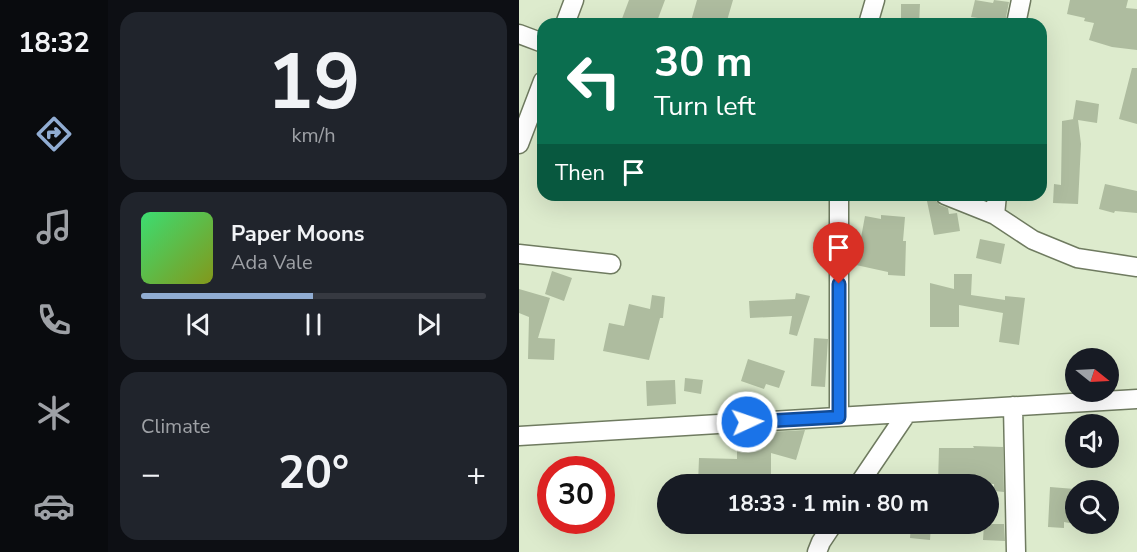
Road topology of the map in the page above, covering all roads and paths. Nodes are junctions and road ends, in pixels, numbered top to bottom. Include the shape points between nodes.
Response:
1 (574, 0) edge
2 (875, 0) edge
3 (1021, 0) edge
4 (567, 18) edge
5 (870, 18) edge
6 (1018, 18) edge
7 (519, 34) edge
8 (537, 41) edge
9 (537, 97) edge
10 (519, 144) edge
11 (839, 201) edge
12 (960, 201) edge
13 (996, 201) edge
14 (995, 215) junction
15 (519, 254) edge
16 (611, 264) dead end
17 (1137, 267) edge
18 (1137, 399) edge
19 (1013, 406) junction
20 (907, 412) junction
21 (839, 417) junction
22 (519, 436) edge
23 (866, 474) edge
24 (826, 534) edge
25 (817, 552) edge
26 (1016, 552) edge

1 - 4 street
2 - 5 street
3 - 6 street
7 - 8 street
9 - 10 street
11 - 21 street
12 - 14 street
13 - 14 street
14 - 17 street via 1033,240 1077,258
15 - 16 street
18 - 19 street
19 - 20 street
19 - 26 street
20 - 21 street
20 - 23 street
21 - 22 street
24 - 25 street

